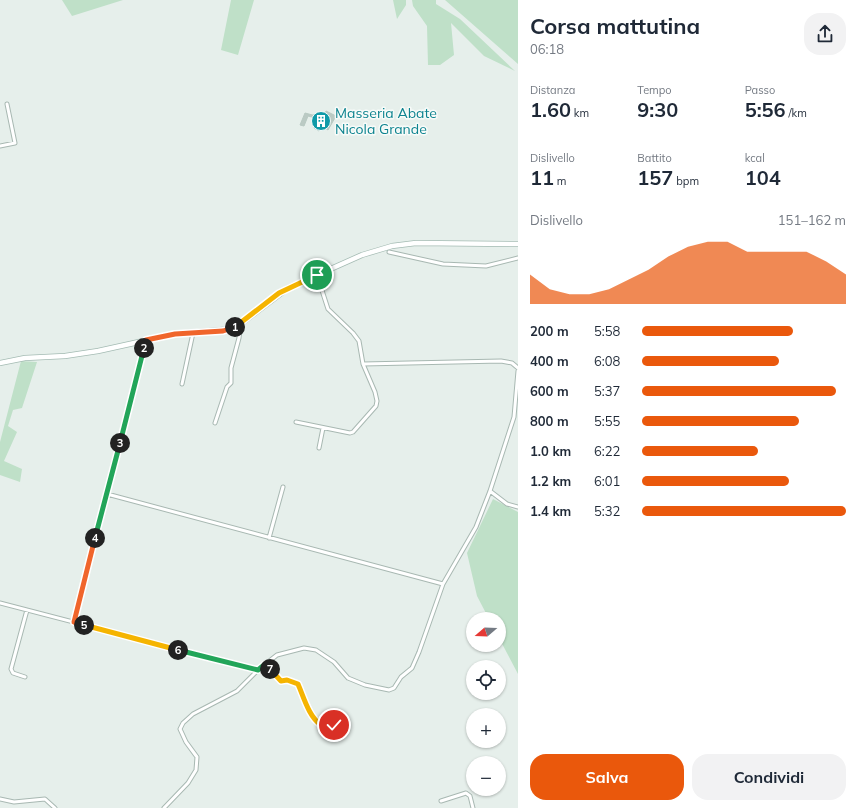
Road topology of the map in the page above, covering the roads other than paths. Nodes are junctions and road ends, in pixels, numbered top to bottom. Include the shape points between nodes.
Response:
1 (7, 104) dead end
2 (0, 146) edge
3 (518, 244) edge
4 (392, 246) junction
5 (389, 252) dead end
6 (394, 253) junction
7 (518, 258) edge
8 (317, 275) junction
9 (241, 324) junction
10 (193, 333) junction
11 (146, 340) junction
12 (0, 362) edge
13 (363, 364) junction
14 (518, 370) edge
15 (182, 384) dead end
16 (296, 422) dead end
17 (215, 423) dead end
18 (323, 428) junction
19 (319, 448) dead end
20 (283, 487) dead end
21 (490, 491) junction
22 (107, 494) junction
23 (518, 507) edge
24 (269, 538) junction
25 (442, 584) junction
26 (0, 602) edge
27 (27, 610) junction
28 (74, 622) junction
29 (264, 665) junction
30 (258, 670) junction
31 (25, 677) dead end
32 (334, 725) dead end
33 (0, 799) edge
34 (441, 801) dead end
35 (55, 808) edge
36 (164, 808) edge
37 (473, 808) edge

1 - 2 street via 15,143
3 - 4 main road via 416,243
4 - 6 street
4 - 8 main road via 362,255
5 - 6 street
6 - 7 street via 443,264 486,266
8 - 9 main road via 279,293
8 - 13 street via 328,309 359,341
9 - 10 main road via 223,331
9 - 17 street via 230,368 231,383 226,390
10 - 11 main road
10 - 15 street
11 - 12 main road via 65,356
11 - 22 street
13 - 14 street via 501,361 512,363
13 - 18 street via 375,392 376,406 353,432
14 - 21 street via 514,418
16 - 18 street
18 - 19 street
20 - 24 street
21 - 23 street via 507,504
21 - 25 street via 476,527
22 - 24 street
22 - 28 street
24 - 25 street
25 - 29 street via 412,668 401,677 394,688 389,690 365,685 348,678 334,662 316,650 304,648 277,655
26 - 27 street
27 - 28 street
27 - 31 street via 11,671
28 - 30 street
29 - 30 street
29 - 32 street via 281,681 287,680 298,684 317,722 321,725 327,721
30 - 36 street via 237,691 193,714 183,723 180,729 197,757 196,770 188,783
33 - 35 street via 14,802 45,799
34 - 37 street via 466,793 470,796

